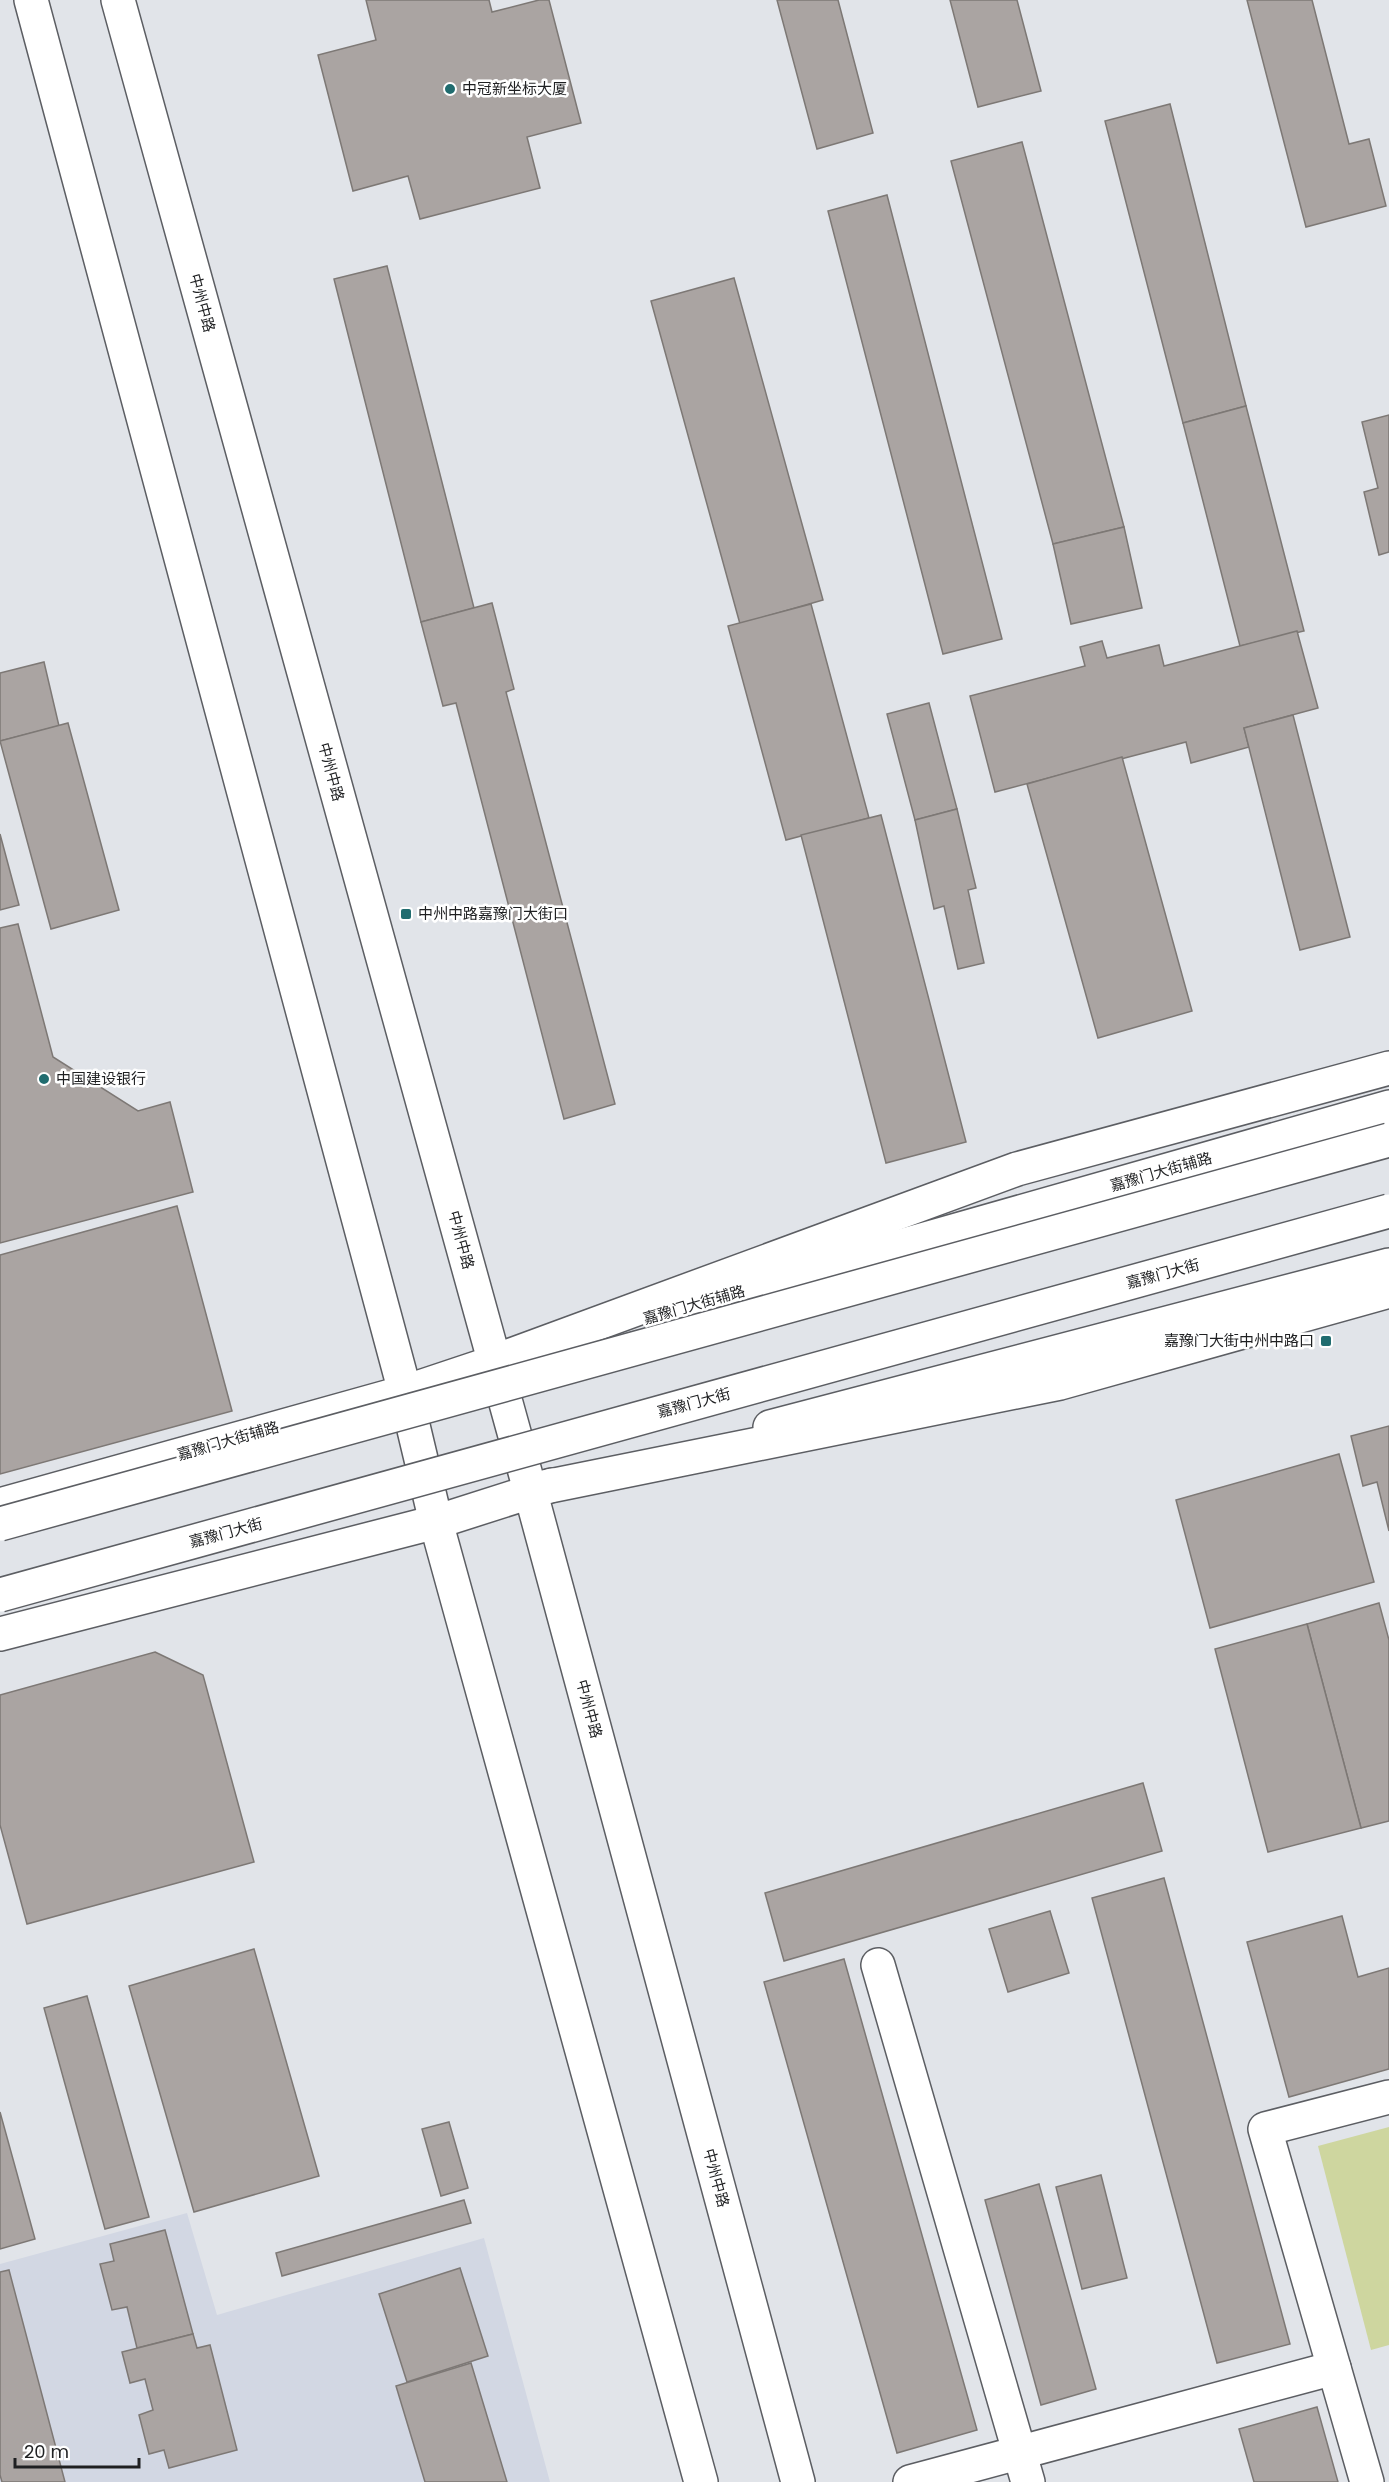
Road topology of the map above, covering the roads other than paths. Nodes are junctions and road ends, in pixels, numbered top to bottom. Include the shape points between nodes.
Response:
1 (31, 0) edge
2 (117, 0) edge
3 (1389, 1068) edge
4 (1389, 1107) edge
5 (1389, 1140) edge
6 (1389, 1211) edge
7 (1389, 1265) edge
8 (1389, 1292) edge
9 (495, 1361) junction
10 (405, 1392) junction
11 (530, 1490) junction
12 (0, 1505) edge
13 (436, 1522) junction
14 (0, 1524) edge
15 (0, 1595) edge
16 (0, 1634) edge
17 (878, 1965) dead end
18 (1389, 2097) edge
19 (1334, 2368) junction
20 (1024, 2468) edge
21 (701, 2482) edge
22 (798, 2482) edge
23 (910, 2482) edge
24 (1367, 2482) edge

1 - 10 main road
2 - 9 main road, 中州中路
3 - 9 main road via 1017,1169
4 - 9 main road, 嘉豫门大街辅路
5 - 14 main road, bridge
6 - 15 main road, 嘉豫门大街, bridge
7 - 11 main road
8 - 11 main road via 1060,1383
9 - 10 main road, 嘉豫门大街辅路
9 - 11 main road, 中州中路
10 - 12 main road, 嘉豫门大街辅路
10 - 13 main road
11 - 13 main road
11 - 22 main road, 中州中路
13 - 16 main road
13 - 21 main road
17 - 20 main road
18 - 19 main road via 1265,2130
19 - 20 main road
19 - 24 main road
20 - 23 main road

